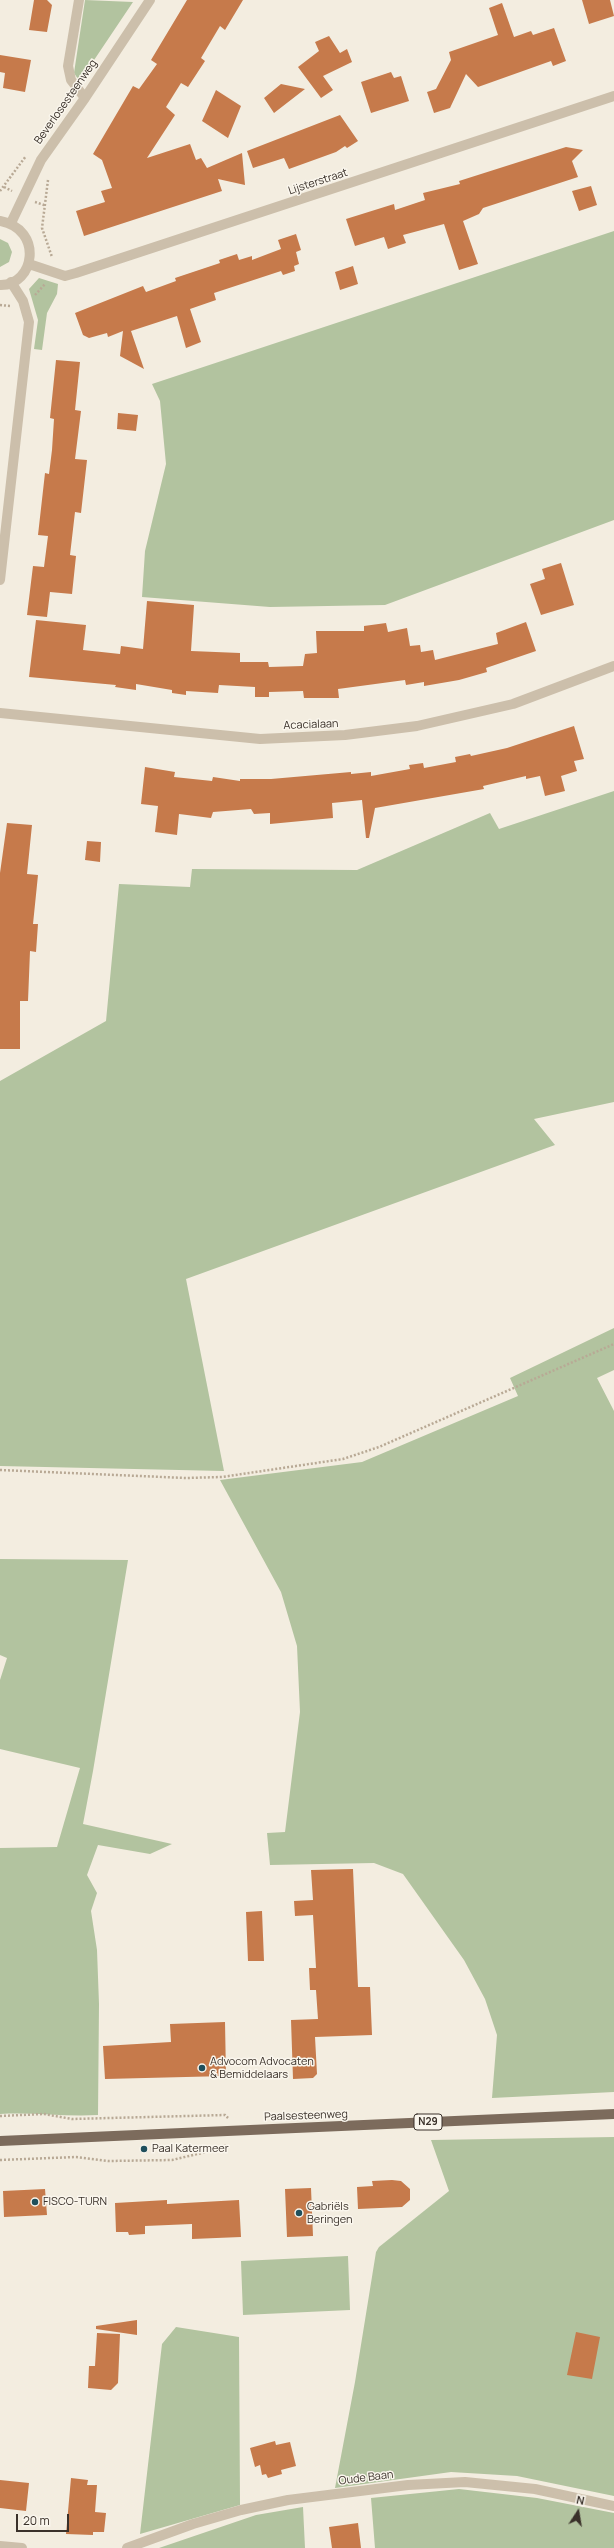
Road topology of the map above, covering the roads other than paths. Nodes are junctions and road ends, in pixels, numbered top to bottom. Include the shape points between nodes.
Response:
1 (79, 0) edge
2 (150, 0) edge
3 (614, 96) edge
4 (85, 98) junction
5 (0, 220) edge
6 (11, 223) junction
7 (29, 264) junction
8 (11, 282) junction
9 (0, 285) edge
10 (0, 580) edge
11 (614, 666) edge
12 (0, 713) edge
13 (614, 2114) edge
14 (0, 2141) edge
15 (614, 2506) edge
16 (0, 2546) edge
17 (22, 2548) edge
18 (127, 2548) edge

1 - 4 street via 68,66 71,80
2 - 4 street, Beverlosesteenweg
3 - 7 street, Lijsterstraat via 76,273 65,276
4 - 6 street, Beverlosesteenweg via 41,160
5 - 6 street
6 - 7 street via 25,234 29,244
7 - 8 street via 19,277
8 - 9 street
8 - 10 street via 23,301 28,327
11 - 12 street, Acacialaan via 513,704 417,726 345,735 260,739
13 - 14 main road, Paalsesteenweg / N29
15 - 18 street, Oude Baan via 527,2488 465,2482 408,2485 288,2500 241,2510
16 - 17 street

